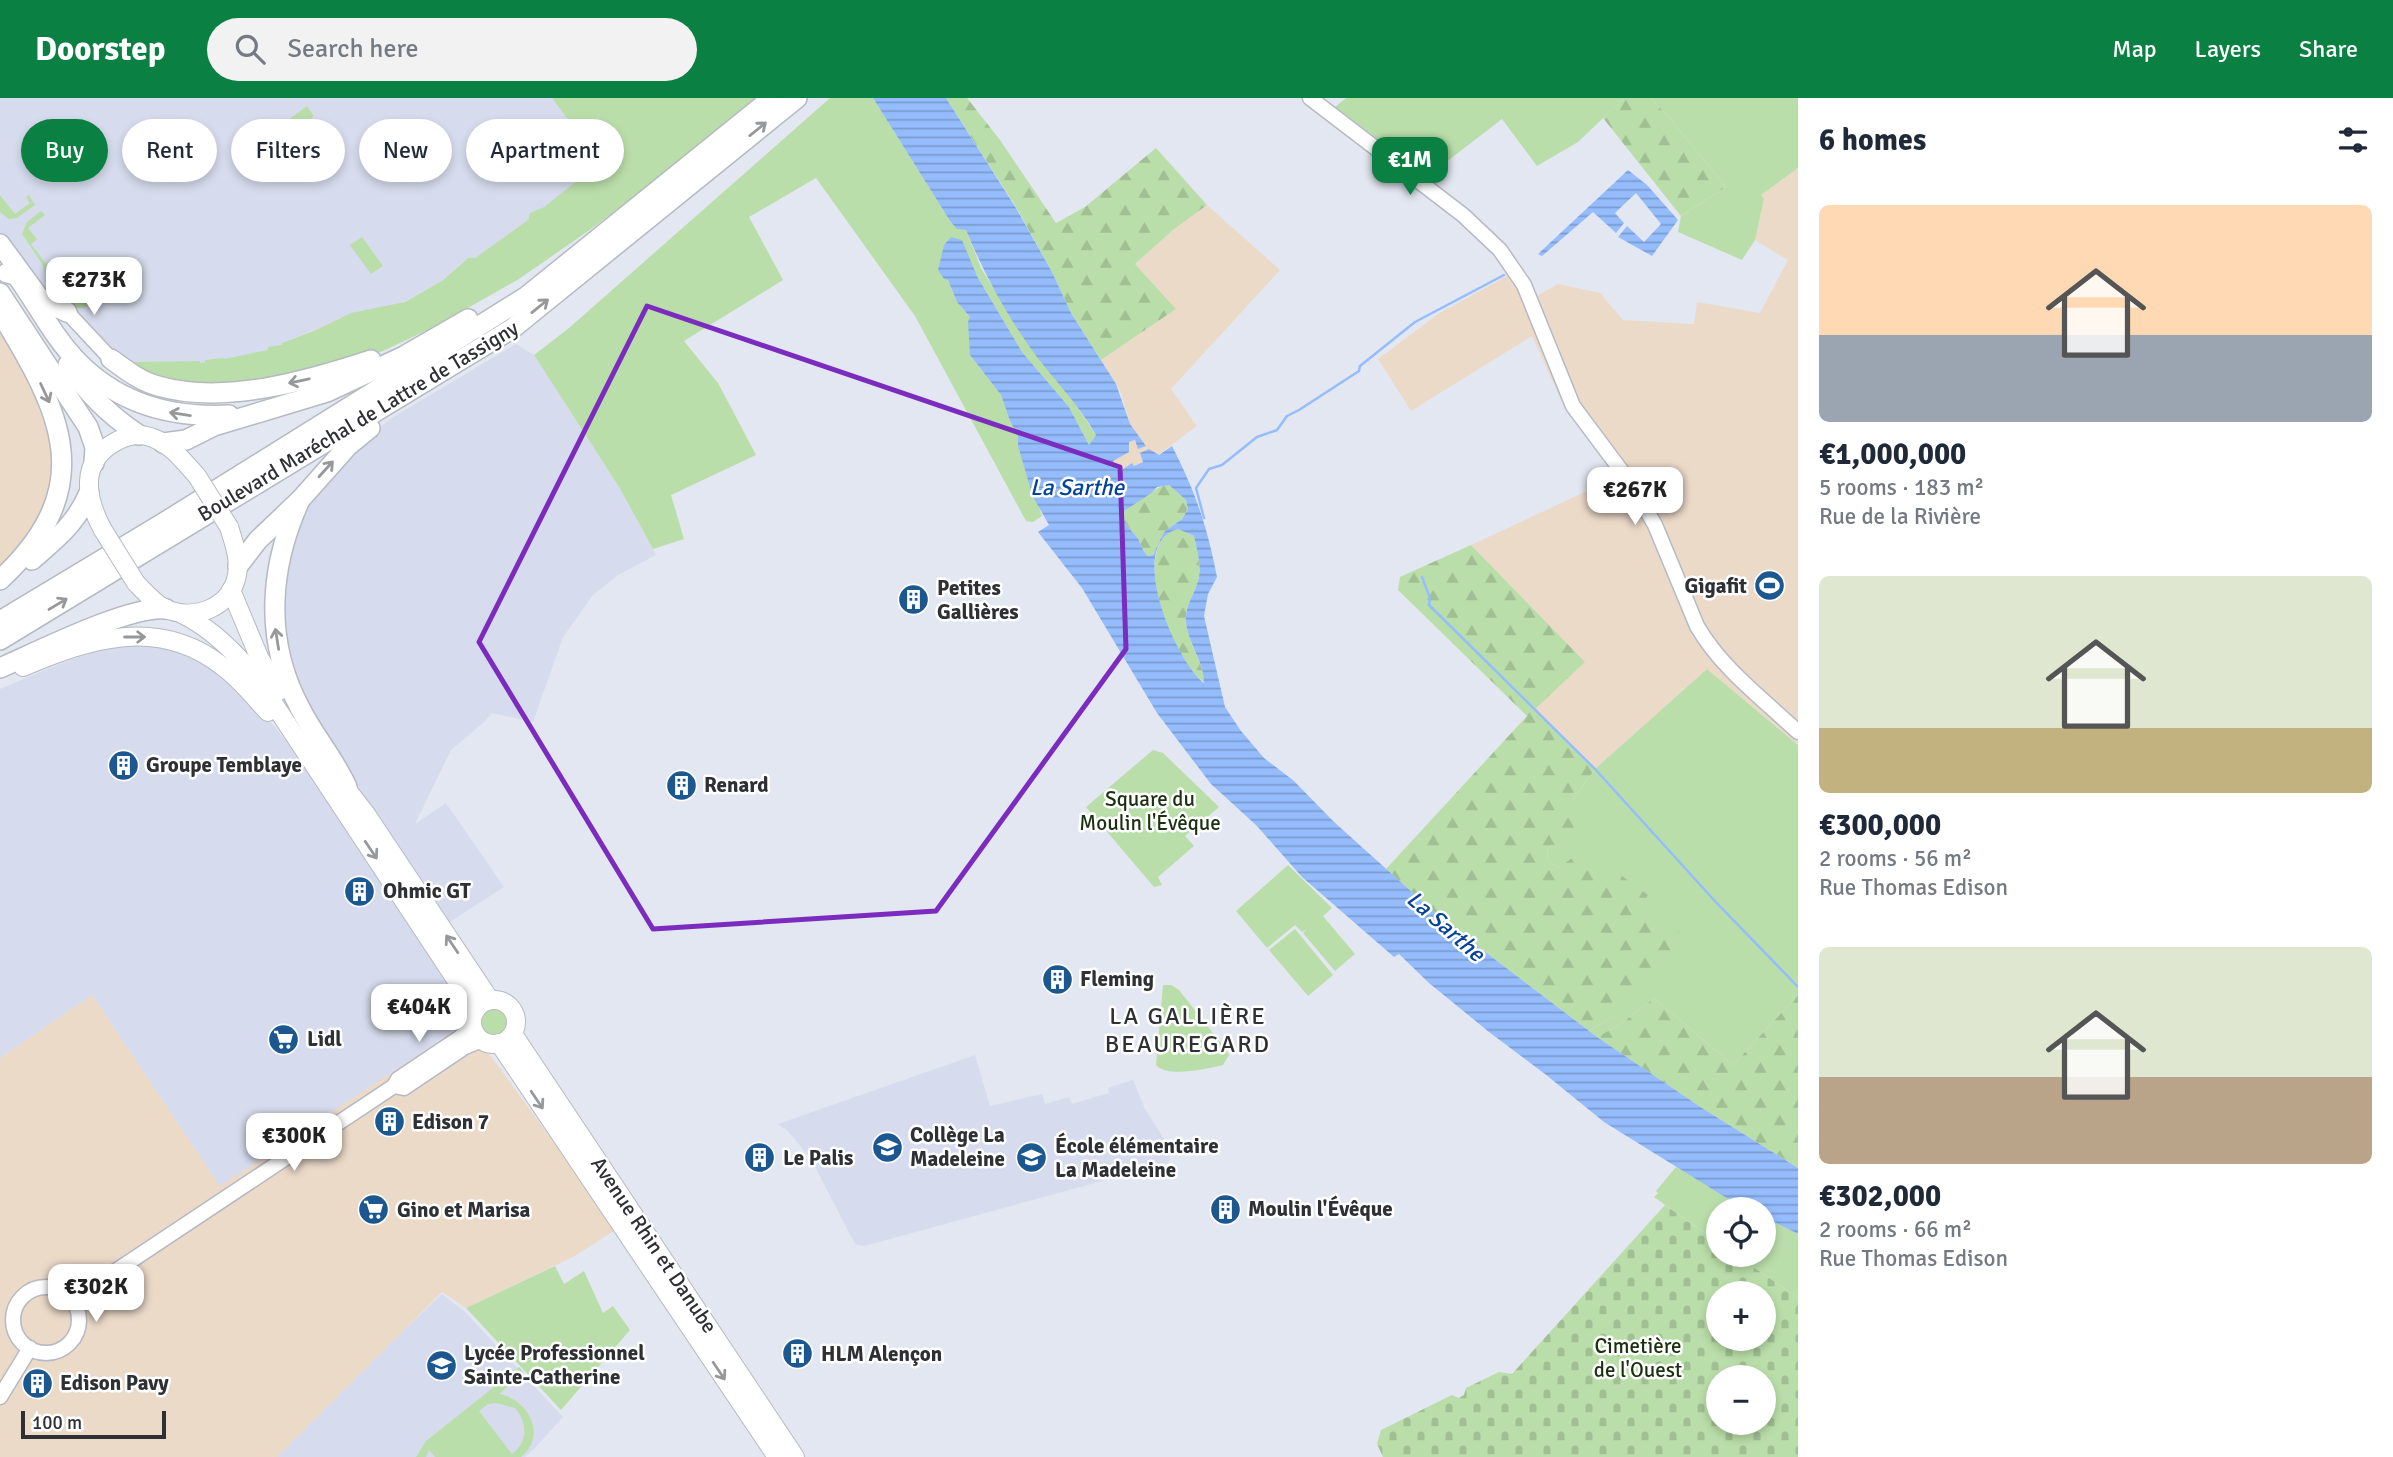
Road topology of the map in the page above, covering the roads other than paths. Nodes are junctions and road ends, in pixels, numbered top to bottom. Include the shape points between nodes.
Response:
1 (772, 98) edge
2 (797, 98) edge
3 (1310, 98) edge
4 (634, 212) junction
5 (0, 244) edge
6 (4, 268) edge
7 (0, 293) edge
8 (0, 312) edge
9 (67, 312) joint
10 (456, 327) junction
11 (111, 359) joint
12 (443, 372) junction
13 (248, 414) junction
14 (139, 435) junction
15 (163, 443) junction
16 (94, 463) junction
17 (89, 493) junction
18 (300, 500) junction
19 (238, 566) junction
20 (0, 580) edge
21 (0, 588) edge
22 (231, 590) junction
23 (174, 612) junction
24 (0, 621) edge
25 (0, 640) edge
26 (0, 668) edge
27 (0, 677) edge
28 (1798, 732) edge
29 (310, 760) junction
30 (340, 790) junction
31 (489, 1025) junction
32 (72, 1300) junction
33 (30, 1348) junction
34 (0, 1396) edge
35 (777, 1457) edge
36 (795, 1457) edge

1 - 4 highway, Boulevard Maréchal de Lattre de Tassigny
12 -> 2 highway, Boulevard Maréchal de Lattre de Tassigny via 513,328
3 - 28 street via 1463,215 1500,250 1524,285 1573,406 1632,485 1665,547 1696,626 1717,656
4 - 10 highway
4 - 24 highway, Boulevard Maréchal de Lattre de Tassigny via 527,296
5 - 9 highway via 41,300
13 -> 6 highway via 181,414 132,401 78,363 16,275
6 - 14 highway via 77,378
7 - 16 highway via 88,427 95,447
8 -> 20 highway via 47,394 58,426 62,465 60,486 42,533
9 - 11 street
10 -> 11 highway via 436,330 380,357 326,375 229,392 157,386 134,377
10 - 13 highway via 327,392
18 -> 12 highway via 348,446 385,416 440,383
25 -> 12 highway, Boulevard Maréchal de Lattre de Tassigny
13 - 15 highway via 186,440
14 - 15 main road
14 - 16 main road via 112,444
15 - 19 main road, bridge via 197,476 229,527
16 - 17 main road
17 - 21 highway via 73,523
17 - 23 main road, bridge via 103,530 136,583
18 - 19 highway
30 -> 18 highway via 337,765 298,705 277,644 276,572
19 - 22 main road
22 - 23 main road via 204,611
22 - 30 main road via 268,675 334,773
23 - 26 highway via 155,607 113,620
23 - 29 main road via 193,619 245,664
27 -> 29 main road via 68,649 111,638 172,641 202,652 230,671
29 - 30 main road
30 - 31 main road, Avenue Rhin et Danube
31 - 32 street via 459,1038
31 -> 35 main road, Avenue Rhin et Danube
31 - 36 main road, Avenue Rhin et Danube
32 - 33 street via 79,1325 69,1344 50,1352
32 - 33 street via 52,1287 24,1295 13,1323 16,1334
33 - 34 street

